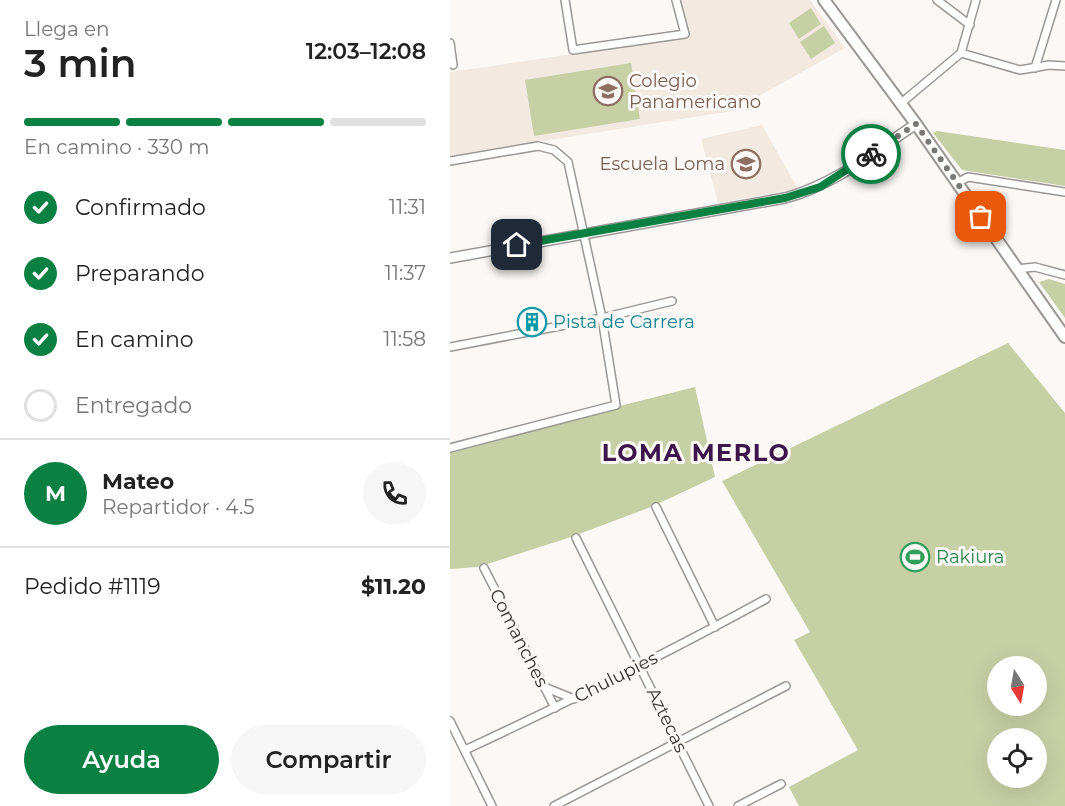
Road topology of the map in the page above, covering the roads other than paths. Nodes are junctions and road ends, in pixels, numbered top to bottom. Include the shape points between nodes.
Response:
1 (565, 0) edge
2 (676, 0) edge
3 (824, 0) edge
4 (937, 0) edge
5 (976, 0) edge
6 (1056, 0) edge
7 (970, 25) junction
8 (450, 43) edge
9 (961, 53) junction
10 (453, 65) dead end
11 (1065, 66) edge
12 (1035, 68) junction
13 (900, 104) junction
14 (916, 124) junction
15 (450, 161) edge
16 (957, 183) junction
17 (1065, 192) edge
18 (583, 233) junction
19 (450, 258) edge
20 (1016, 268) junction
21 (1065, 275) edge
22 (672, 301) dead end
23 (602, 318) junction
24 (1065, 337) edge
25 (450, 347) edge
26 (450, 447) edge
27 (656, 507) dead end
28 (576, 538) dead end
29 (484, 568) dead end
30 (766, 599) dead end
31 (715, 627) junction
32 (640, 665) junction
33 (786, 686) dead end
34 (544, 687) junction
35 (574, 699) junction
36 (555, 708) junction
37 (450, 721) edge
38 (678, 742) junction
39 (465, 750) junction
40 (781, 784) dead end
41 (492, 806) edge
42 (554, 806) edge
43 (709, 806) edge
44 (738, 806) edge

1 - 2 street via 573,50 685,34
3 - 13 main road
4 - 7 street
5 - 7 street
6 - 12 street
7 - 9 street
8 - 10 street
9 - 12 street via 1013,69
9 - 13 street
11 - 12 street
13 - 14 main road
14 - 16 main road
14 - 18 street via 809,192
15 - 18 street via 538,146 554,150 569,166
16 - 17 street via 968,177
16 - 20 main road
18 - 19 street
18 - 23 street
20 - 21 street via 1035,267
20 - 24 main road
22 - 23 street
23 - 25 street
23 - 26 street via 615,405
27 - 31 street
28 - 32 street, Aztecas
29 - 34 street, Comanches
30 - 31 street, Chulupies
31 - 32 street, Chulupies
32 - 35 street, Chulupies
32 - 38 street, Aztecas
33 - 38 street
34 - 35 street
34 - 36 street, Comanches
35 - 36 street, Chulupies
36 - 39 street, Chulupies
37 - 39 street
38 - 42 street
38 - 43 street, Aztecas
39 - 41 street
40 - 44 street

